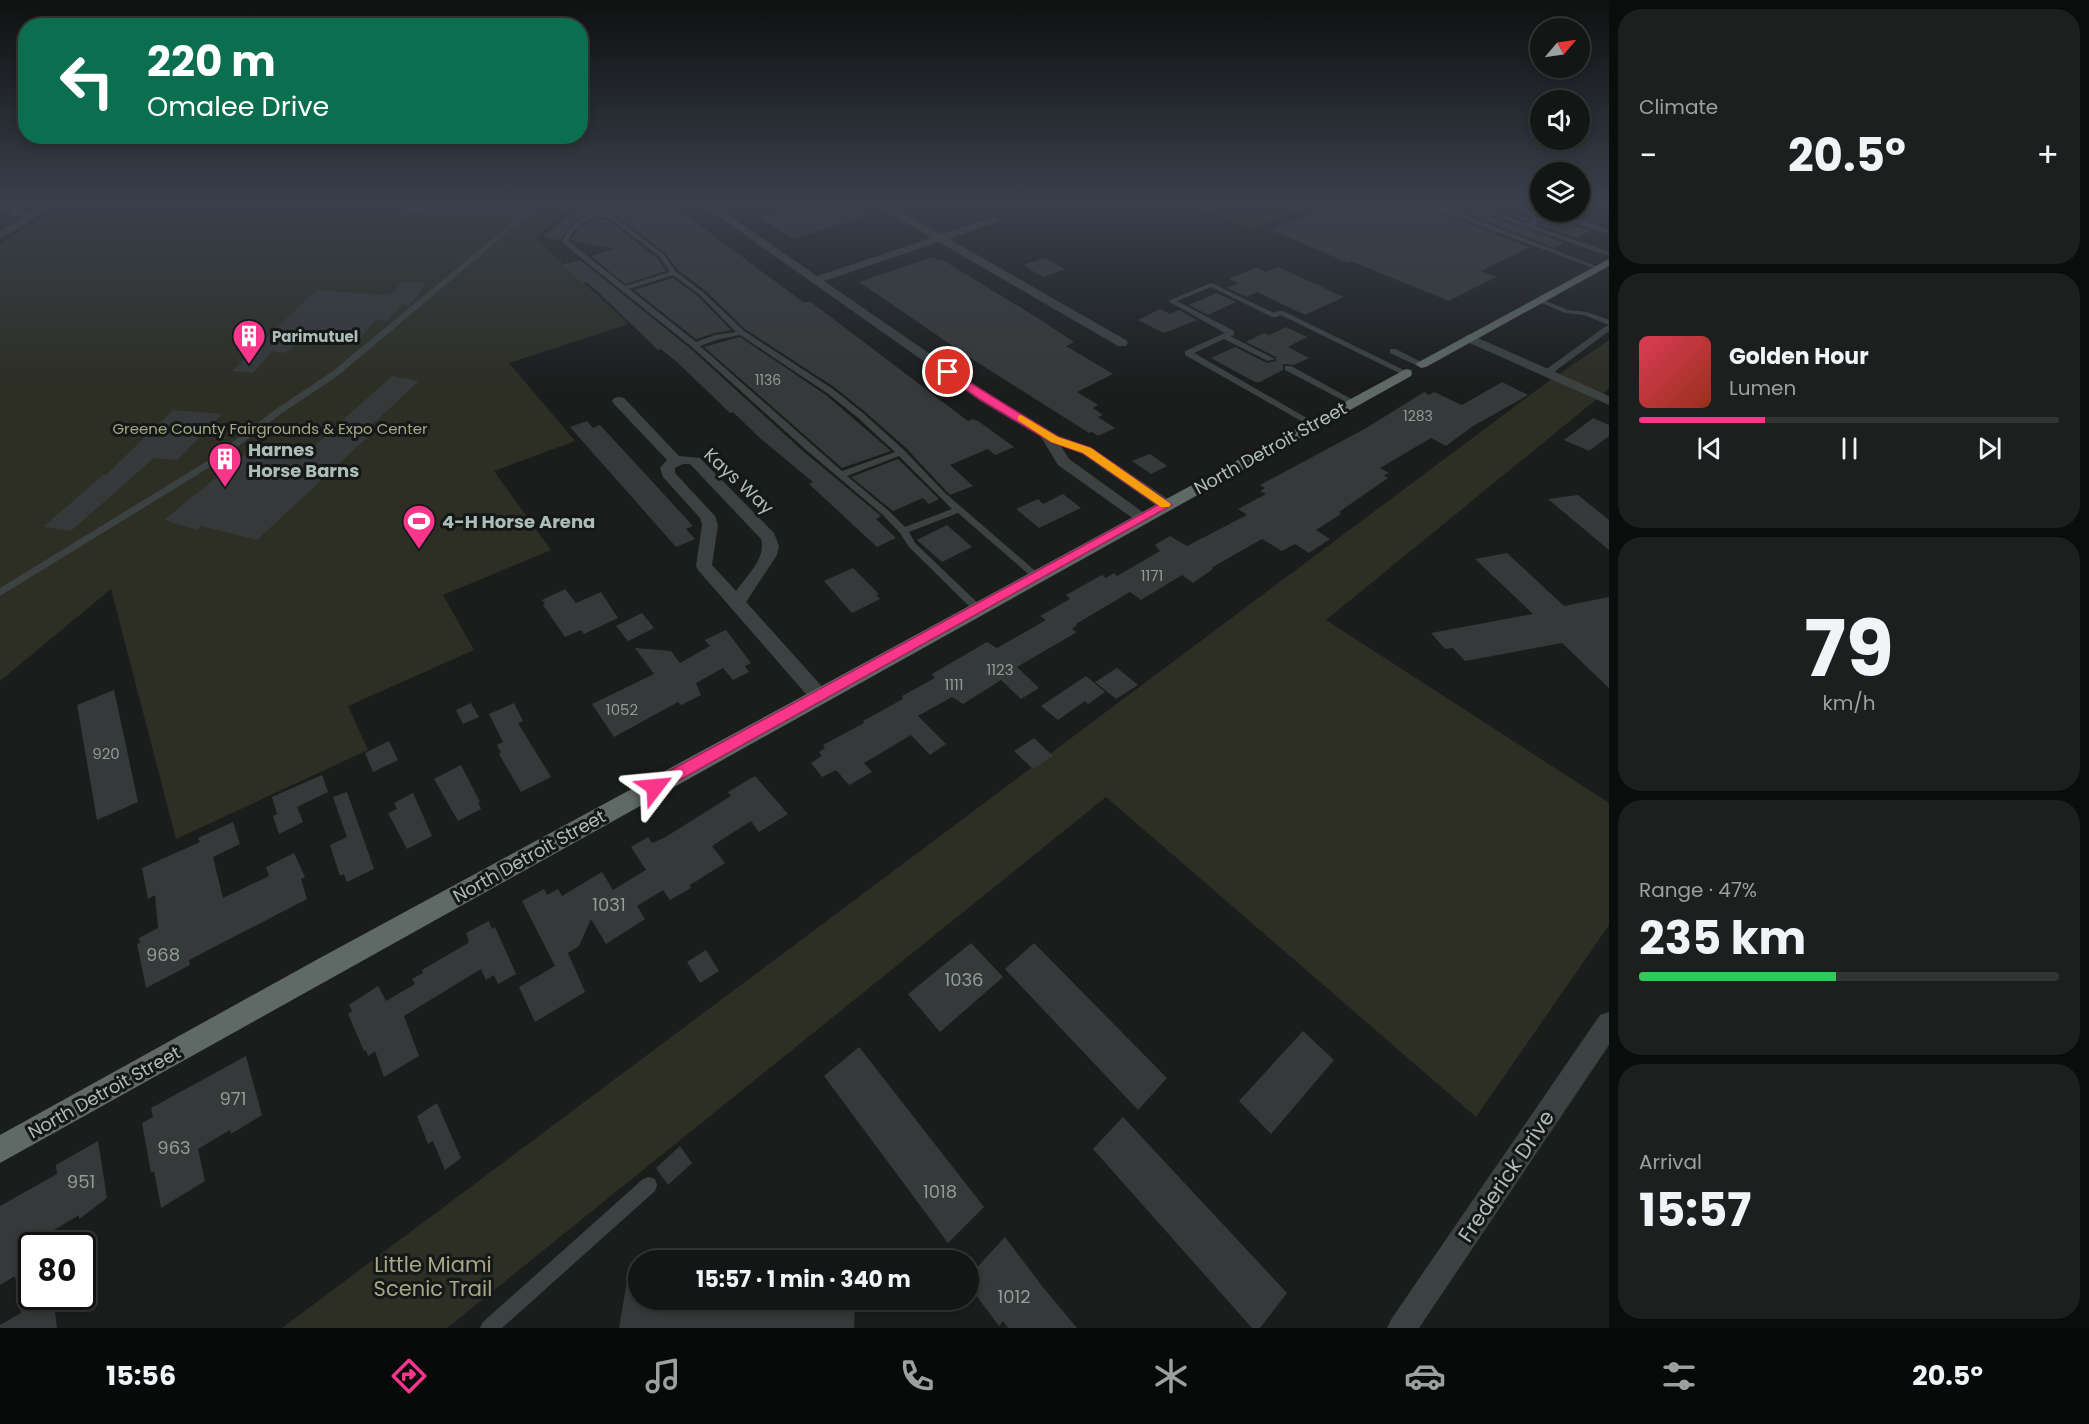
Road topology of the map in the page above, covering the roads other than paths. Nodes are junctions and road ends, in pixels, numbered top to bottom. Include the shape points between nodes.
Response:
1 (468, 263) edge
2 (589, 263) edge
3 (667, 263) edge
4 (791, 263) edge
5 (866, 263) edge
6 (983, 263) edge
7 (1604, 265) edge
8 (674, 273) junction
9 (816, 280) junction
10 (623, 289) junction
11 (1539, 300) junction
12 (1609, 323) edge
13 (1609, 328) edge
14 (741, 333) junction
15 (1224, 336) junction
16 (1468, 338) junction
17 (1122, 343) dead end
18 (695, 345) junction
19 (1393, 351) dead end
20 (1271, 359) dead end
21 (1288, 368) dead end
22 (1413, 369) junction
23 (1547, 373) junction
24 (618, 401) dead end
25 (1609, 401) edge
26 (1353, 402) junction
27 (1313, 424) junction
28 (1047, 435) junction
29 (901, 452) junction
30 (676, 461) junction
31 (841, 475) junction
32 (1166, 505) junction
33 (960, 509) junction
34 (1143, 518) junction
35 (904, 531) junction
36 (1037, 577) junction
37 (0, 593) edge
38 (737, 603) junction
39 (979, 609) junction
40 (819, 696) junction
41 (1609, 1024) edge
42 (0, 1150) edge
43 (649, 1185) dead end
44 (489, 1328) edge
45 (1402, 1328) edge

1 - 37 lane via 336,373 212,462
2 - 10 lane
3 - 8 lane
4 - 9 street
5 - 9 street
6 - 17 street
7 - 11 highway, North Detroit Street
8 - 10 lane
8 - 14 lane via 702,294
9 - 28 street via 985,398
10 - 18 lane
11 - 12 lane
11 - 16 highway, North Detroit Street
13 - 23 lane
14 - 18 lane
14 - 29 lane via 830,391
15 - 20 lane
15 - 22 lane via 1231,333 1171,302 1211,285 1274,316 1281,312
15 - 27 lane via 1188,353
16 - 22 highway, North Detroit Street
16 - 23 street
18 - 31 lane
19 - 22 lane
21 - 26 lane
22 - 26 highway, North Detroit Street
23 - 25 street
24 - 30 street, Kays Way
26 - 27 highway, North Detroit Street
27 - 32 highway, North Detroit Street
28 - 32 street via 1087,451
28 - 34 street via 1063,462
29 - 31 lane
29 - 33 lane
30 - 38 street, Kays Way via 667,468 668,474 707,516 710,525 704,566
30 - 38 street, Kays Way via 695,461 768,537 769,555
31 - 35 lane
32 - 34 highway, North Detroit Street
33 - 35 lane
33 - 36 lane
34 - 36 highway, North Detroit Street
35 - 39 lane via 912,545
36 - 39 highway, North Detroit Street
38 - 40 street, Kays Way
39 - 40 highway, North Detroit Street
40 - 42 highway, North Detroit Street
41 - 45 street, Frederick Drive
43 - 44 lane

